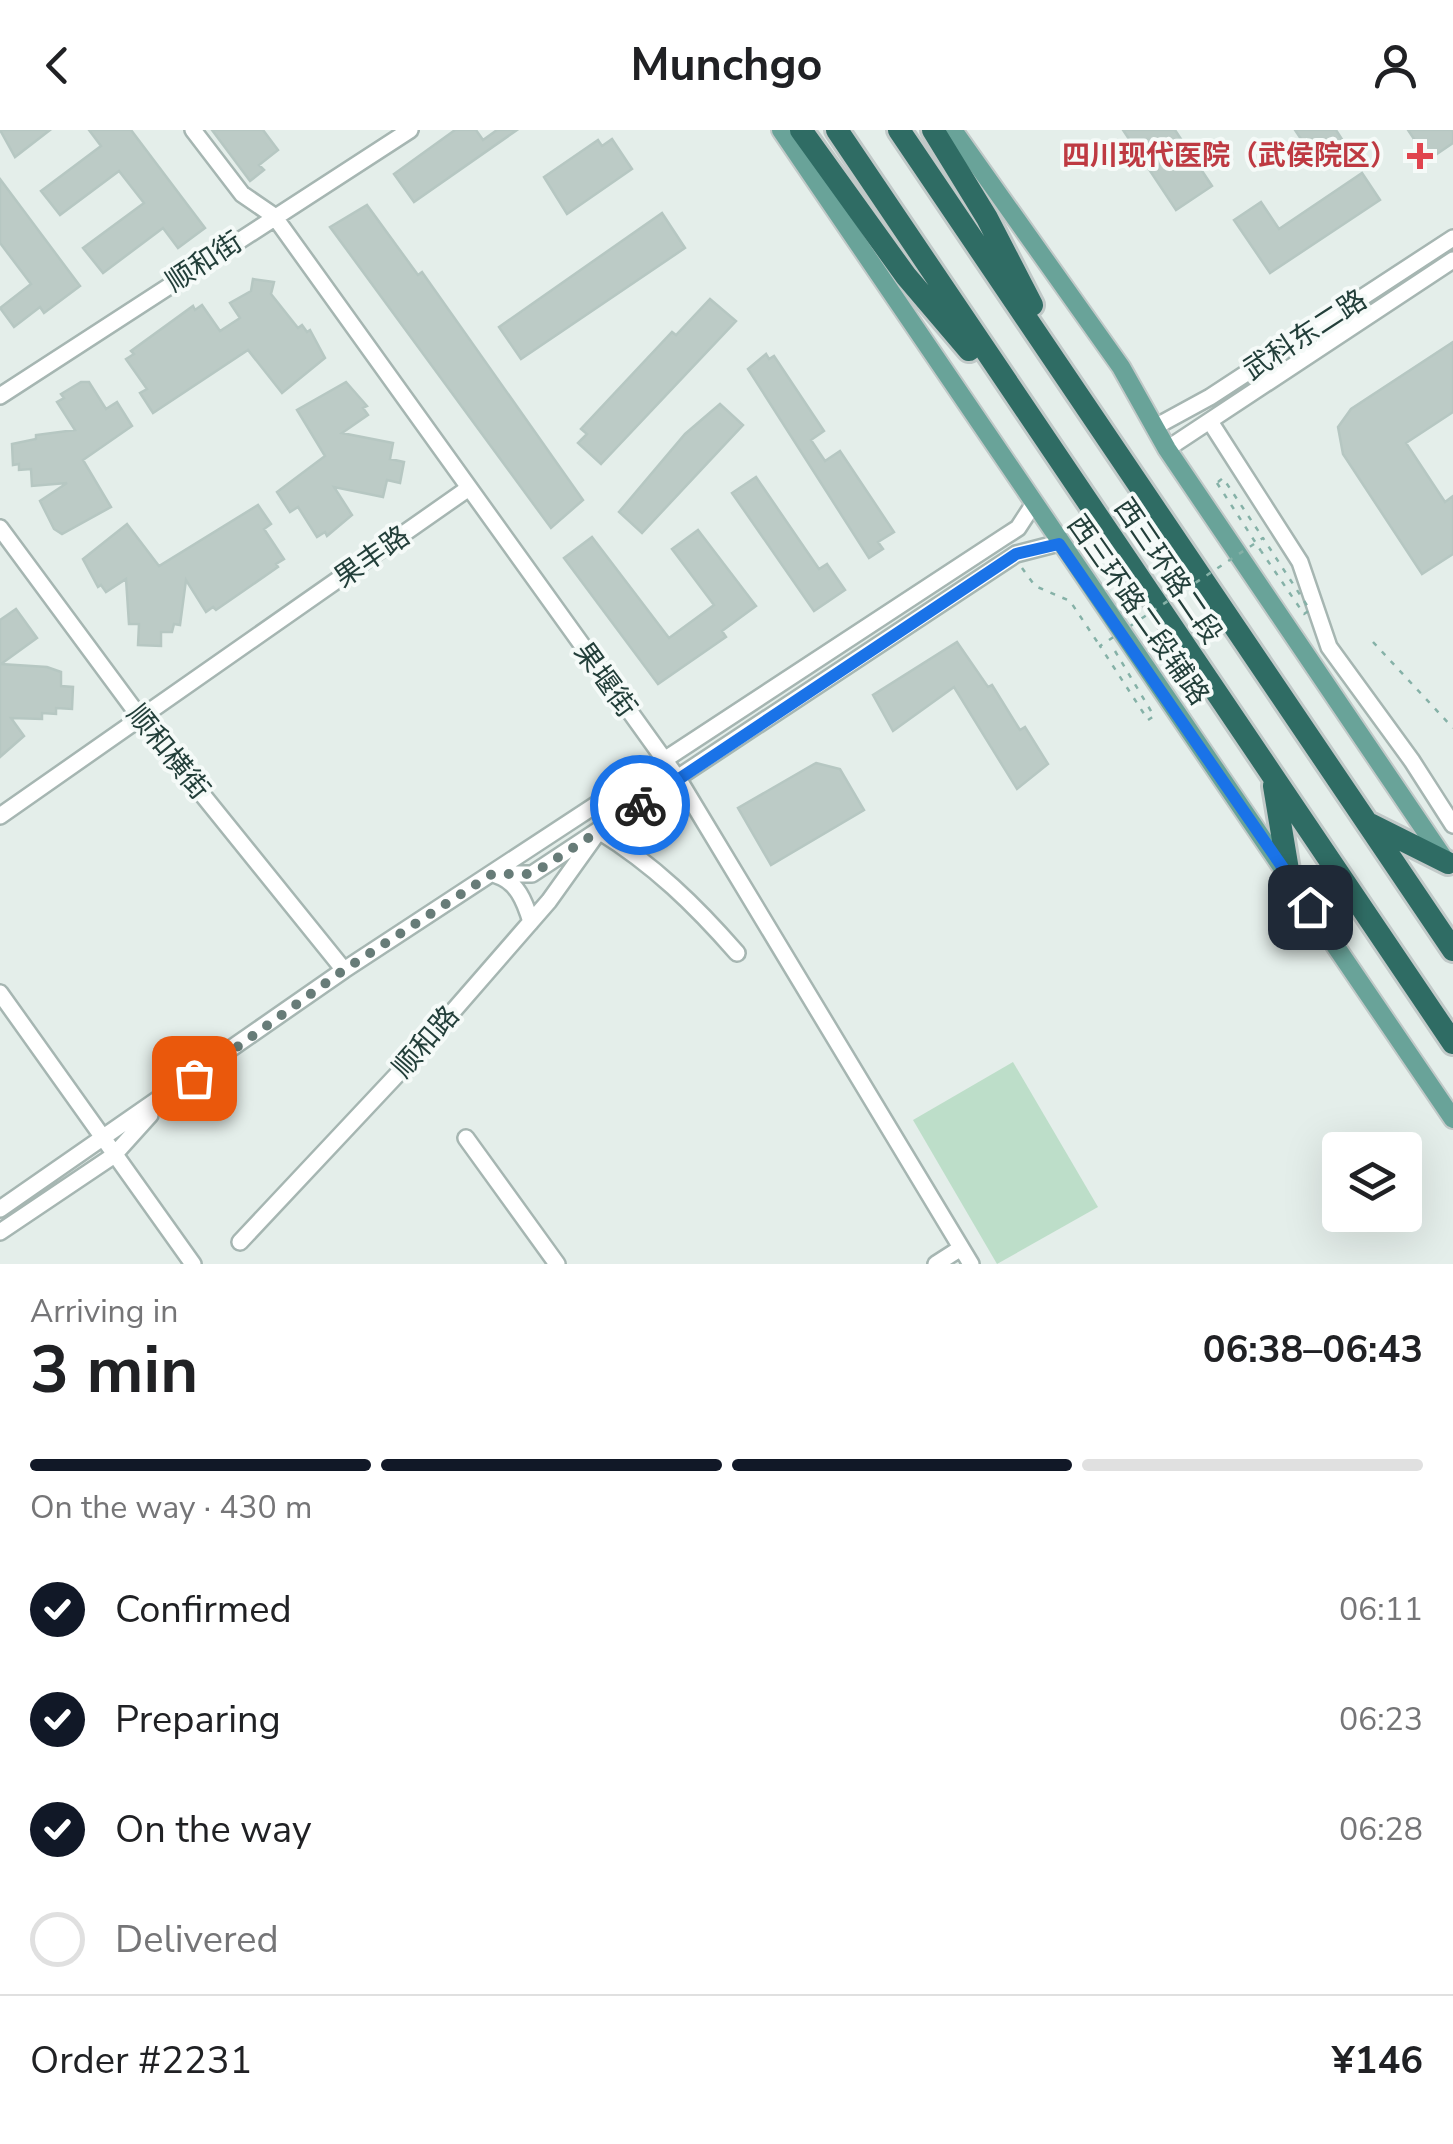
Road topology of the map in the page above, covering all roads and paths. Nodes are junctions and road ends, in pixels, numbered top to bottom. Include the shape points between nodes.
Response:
1 (193, 130) edge
2 (410, 130) edge
3 (781, 130) edge
4 (801, 130) edge
5 (837, 130) edge
6 (899, 130) edge
7 (933, 130) edge
8 (954, 130) edge
9 (274, 216) junction
10 (1453, 238) edge
11 (1453, 260) edge
12 (0, 396) edge
13 (1080, 398) junction
14 (1210, 423) junction
15 (1036, 428) junction
16 (1155, 428) junction
17 (1167, 449) junction
18 (466, 490) junction
19 (1033, 504) junction
20 (0, 528) edge
21 (1264, 538) junction
22 (1059, 544) junction
23 (1021, 567) dead end
24 (1372, 642) dead end
25 (1100, 646) junction
26 (1114, 651) dead end
27 (138, 716) junction
28 (1453, 728) edge
29 (666, 762) junction
30 (1273, 778) junction
31 (679, 780) junction
32 (0, 816) edge
33 (1367, 823) junction
34 (1453, 825) edge
35 (600, 831) junction
36 (512, 864) junction
37 (1450, 867) edge
38 (492, 874) junction
39 (532, 874) junction
40 (1289, 876) junction
41 (549, 901) junction
42 (532, 922) junction
43 (1453, 950) edge
44 (737, 954) dead end
45 (344, 970) junction
46 (0, 994) edge
47 (1453, 1043) edge
48 (164, 1099) junction
49 (1453, 1119) edge
50 (466, 1138) dead end
51 (100, 1140) junction
52 (113, 1156) junction
53 (0, 1209) edge
54 (0, 1232) edge
55 (240, 1242) dead end
56 (961, 1248) junction
57 (192, 1264) edge
58 (557, 1264) edge
59 (936, 1264) edge
60 (971, 1264) edge

1 - 9 street, 果堰街 via 242,194
2 - 9 street, 顺和街
3 - 19 main road, 西三环路二段辅路
4 - 15 highway via 906,276
5 - 15 highway, 西三环路二段
6 - 13 highway, 西三环路二段
7 - 13 highway via 987,218
8 - 16 main road via 1121,367
9 - 12 street, 顺和街
9 - 18 street, 果堰街
10 - 16 street, 武科东二路
11 - 14 street, 武科东二路
13 - 33 highway, 西三环路二段
14 - 17 street, 武科东二路
14 - 34 street via 1300,562 1329,647
15 - 30 highway, 西三环路二段
16 - 17 main road
17 - 37 main road
18 - 27 street, 果丰路
18 - 29 street, 果堰街
19 - 22 main road, 西三环路二段辅路
19 - 29 street via 1018,528
20 - 27 street, 顺和横街
21 - 21 path, bridge via 1223,478 1218,483 1304,614 1310,610
21 - 25 path, bridge
22 - 31 street, 顺和路 via 1016,554
22 - 40 main road, 西三环路二段辅路
23 - 25 path via 1035,586 1070,601
24 - 28 path
25 - 26 path, bridge via 1148,720 1154,716
27 - 32 street
27 - 45 street, 顺和横街
29 - 31 street, 果堰街
29 - 36 street
30 - 40 highway
30 - 47 highway, 西三环路二段
31 - 35 street, 顺和路
31 - 56 street, 果堰街
33 - 37 highway
33 - 43 highway, 西三环路二段
35 - 39 street, 顺和路
35 - 41 street, 顺和路
35 - 44 street via 648,860
36 - 38 street
36 - 39 street
38 - 39 street
38 - 42 street via 508,878
38 - 45 street
39 - 41 street
40 - 49 main road, 西三环路二段辅路
41 - 42 street, 顺和路
42 - 55 street, 顺和路
45 - 48 street
46 - 51 street
48 - 51 street
48 - 52 street
50 - 58 street
51 - 52 street
51 - 53 street
52 - 54 street
52 - 57 street
56 - 59 street
56 - 60 street, 果堰街

